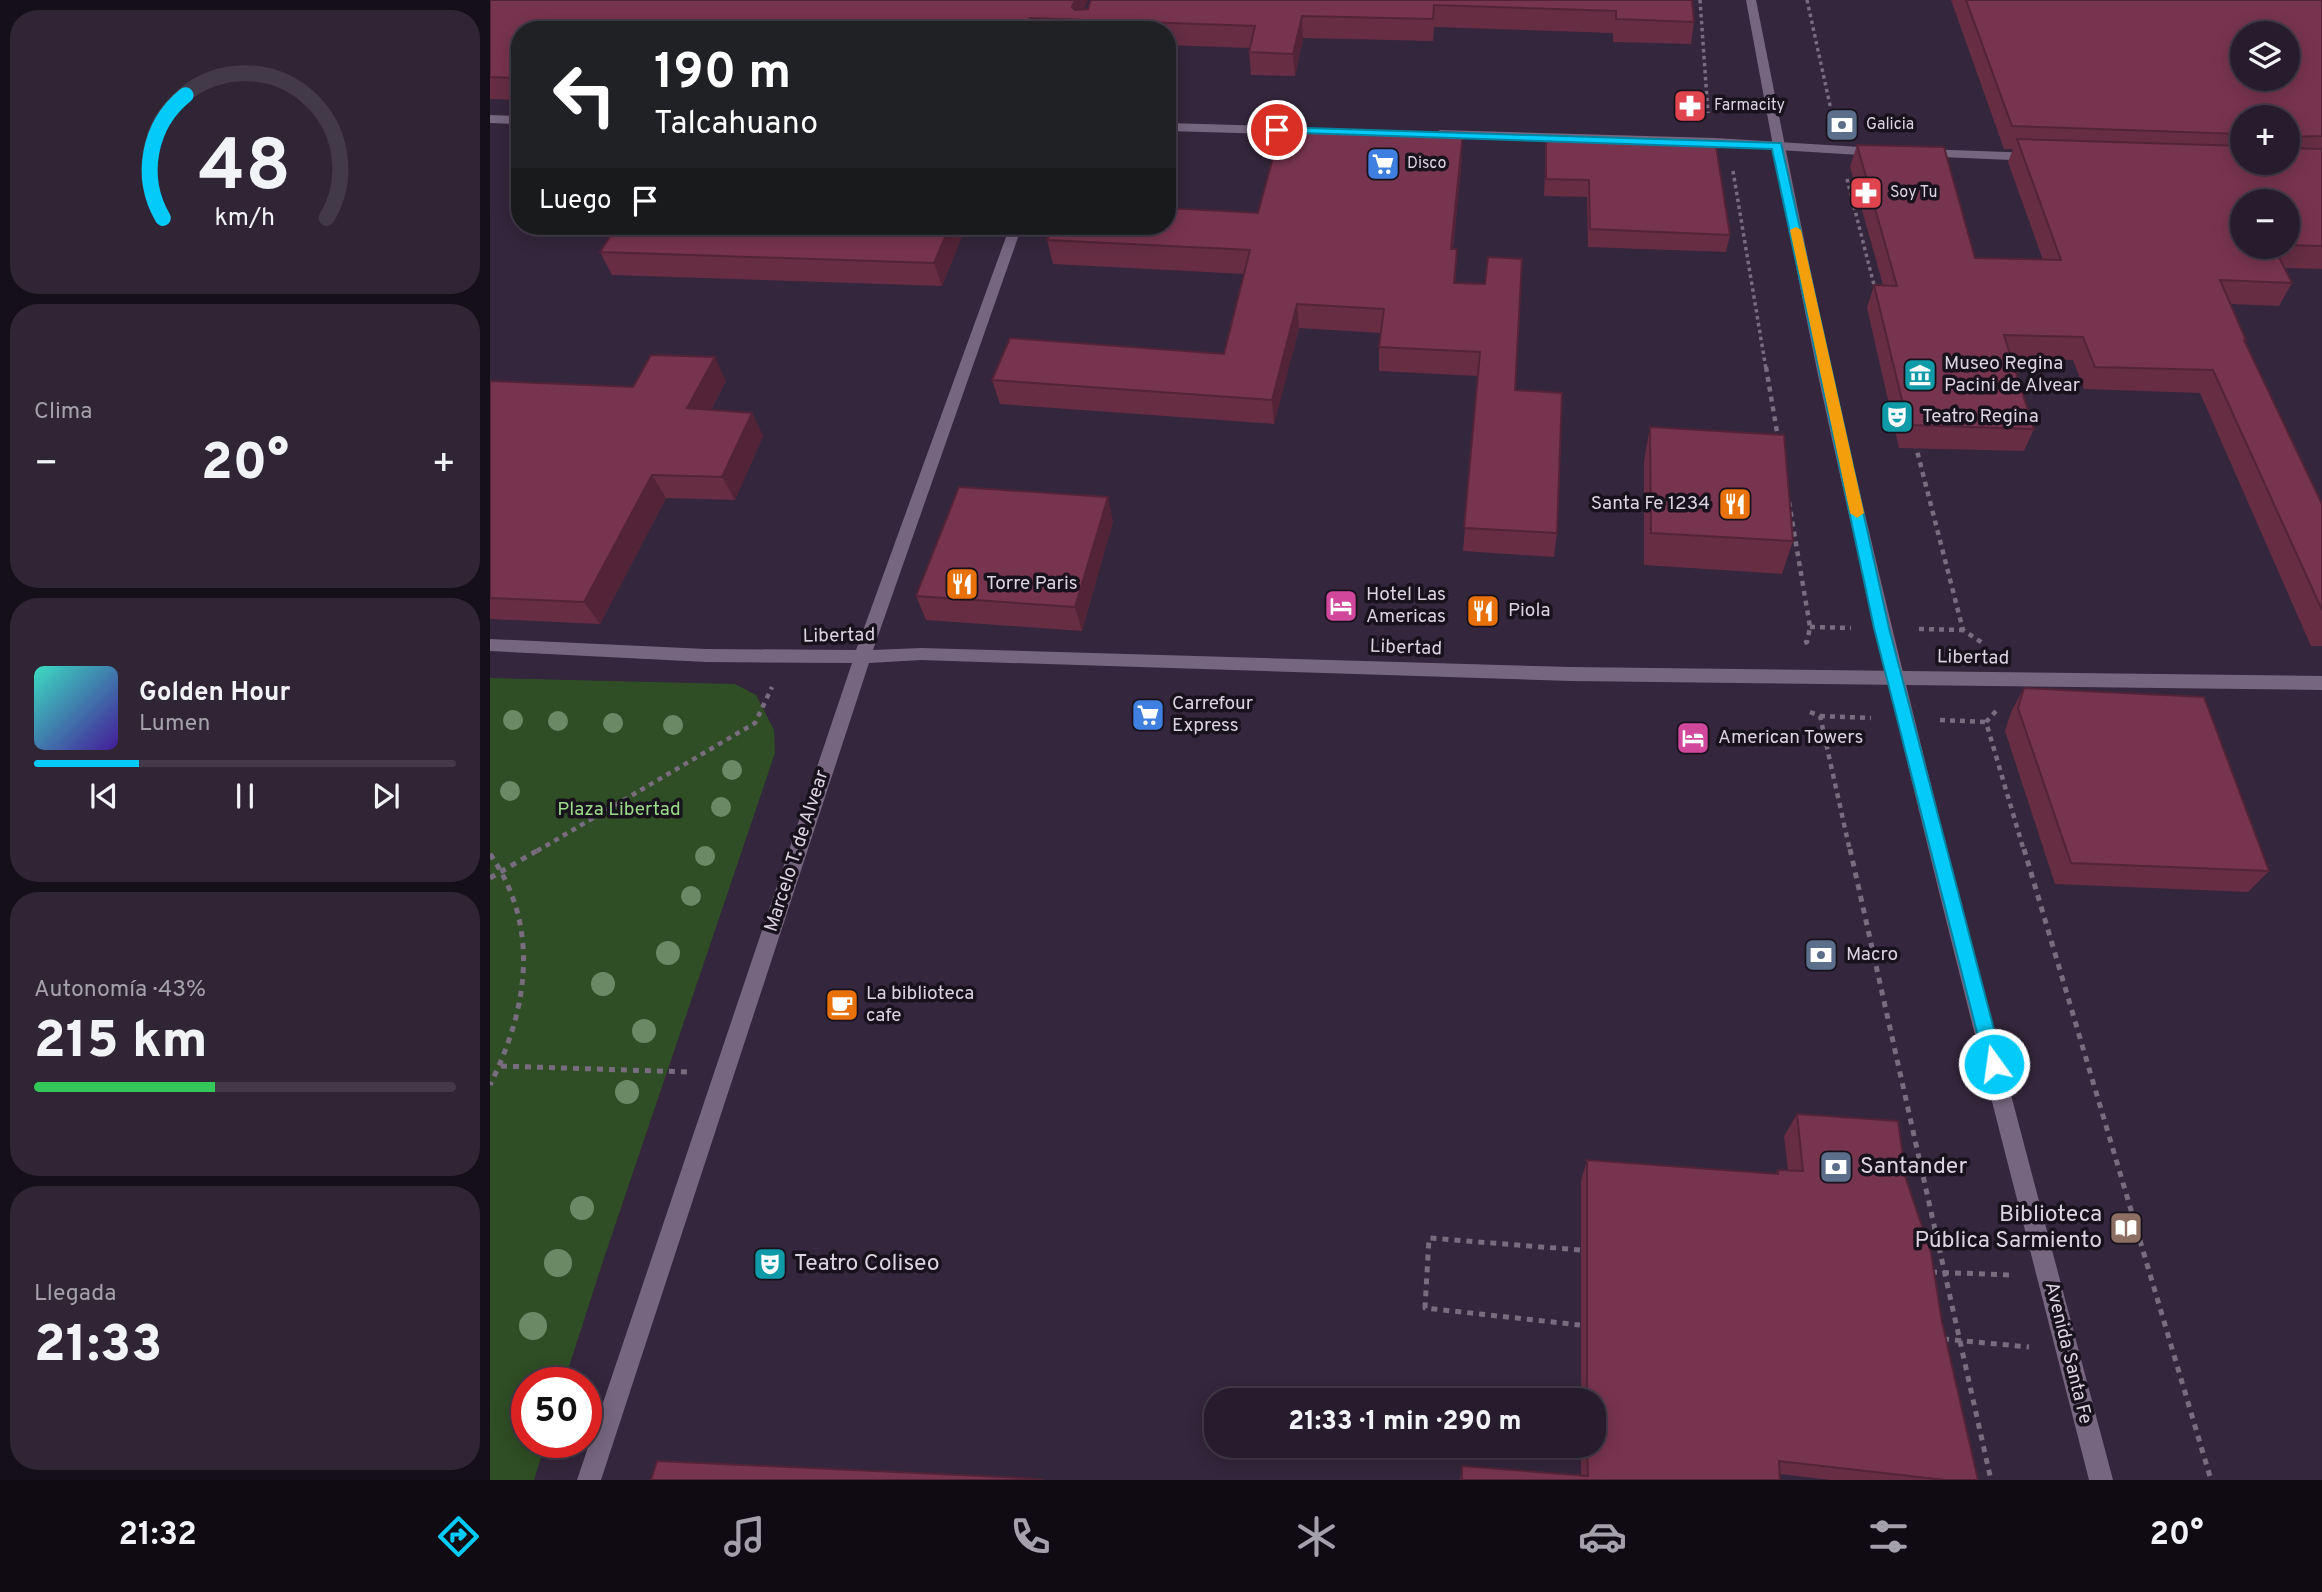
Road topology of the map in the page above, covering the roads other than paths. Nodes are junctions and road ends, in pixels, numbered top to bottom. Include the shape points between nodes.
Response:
1 (1751, 0) edge
2 (490, 119) edge
3 (511, 120) edge
4 (1176, 127) edge
5 (1318, 131) edge
6 (1427, 134) edge
7 (1777, 146) junction
8 (1895, 152) edge
9 (1908, 153) edge
10 (2052, 158) edge
11 (1013, 235) edge
12 (490, 645) edge
13 (862, 658) junction
14 (1895, 678) junction
15 (2322, 683) edge
16 (589, 1480) edge
17 (2101, 1480) edge

1 - 7 street, Avenida Santa Fe
2 - 3 street
4 - 5 street
6 - 7 street
7 - 8 street
7 - 14 street, Avenida Santa Fe
9 - 10 street
11 - 13 street, Marcelo T. de Alvear
12 - 13 street, Libertad
13 - 14 street, Libertad via 921,654 1571,674
13 - 16 street, Marcelo T. de Alvear
14 - 15 street, Libertad
14 - 17 street, Avenida Santa Fe

